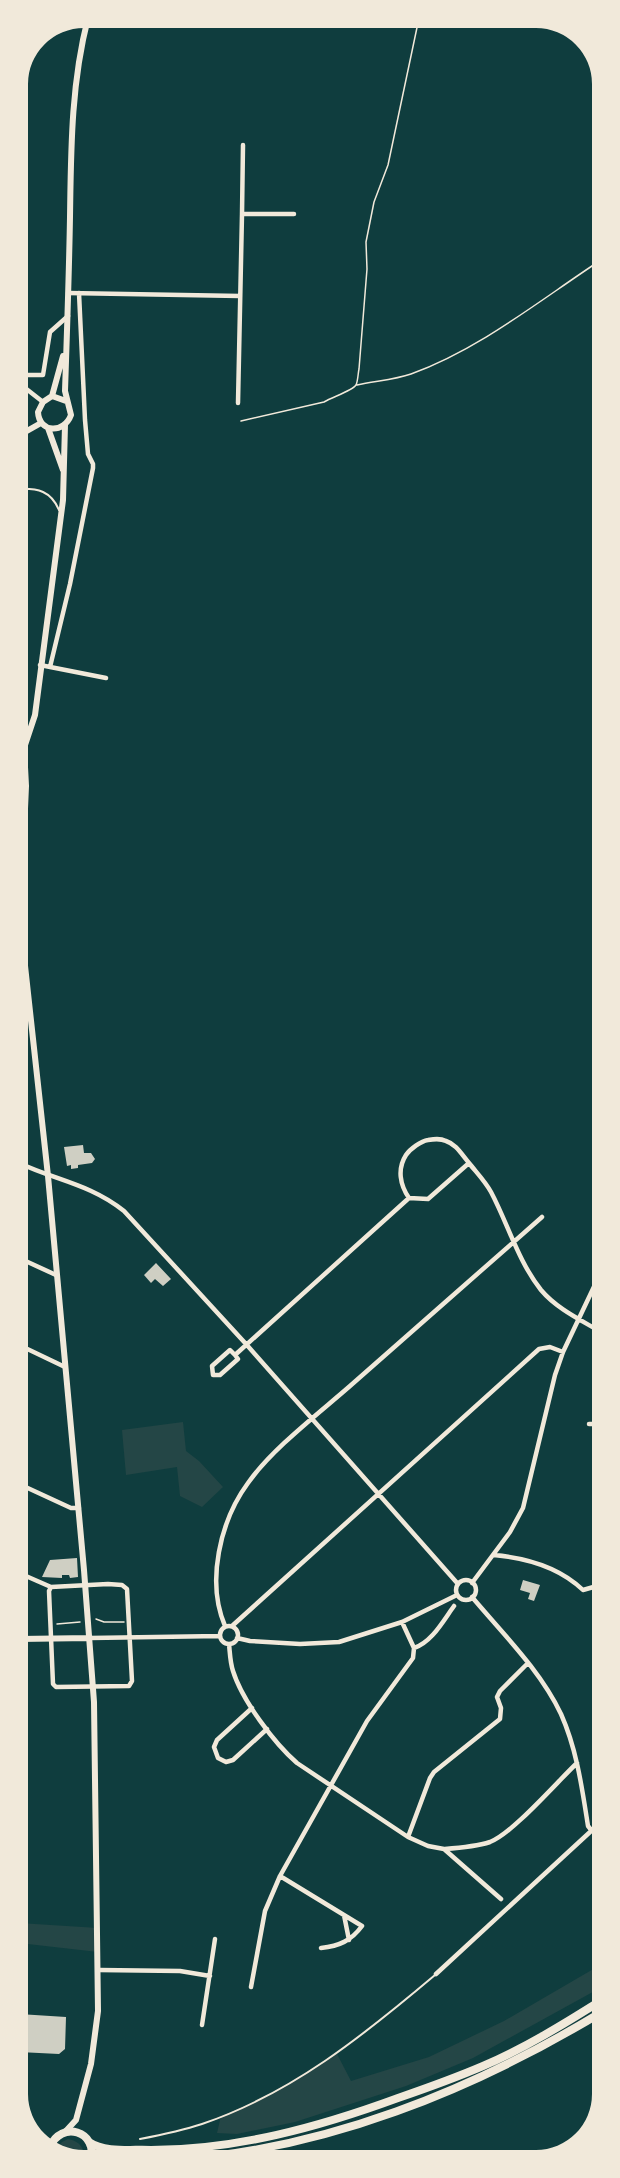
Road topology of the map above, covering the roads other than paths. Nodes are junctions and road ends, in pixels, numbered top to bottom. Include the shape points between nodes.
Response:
1 (86, 28) edge
2 (243, 146) dead end
3 (242, 214) junction
4 (294, 214) dead end
5 (68, 293) junction
6 (78, 293) junction
7 (240, 296) junction
8 (68, 316) junction
9 (66, 344) junction
10 (28, 375) edge
11 (28, 390) edge
12 (52, 396) junction
13 (66, 400) junction
14 (43, 402) junction
15 (238, 403) dead end
16 (70, 408) junction
17 (84, 408) junction
18 (41, 423) junction
19 (65, 425) junction
20 (48, 428) junction
21 (28, 430) edge
22 (64, 472) junction
23 (28, 488) edge
24 (61, 515) junction
25 (40, 665) junction
26 (50, 667) junction
27 (106, 678) dead end
28 (28, 736) edge
29 (28, 993) edge
30 (469, 1163) junction
31 (28, 1166) edge
32 (48, 1176) junction
33 (409, 1198) junction
34 (542, 1217) dead end
35 (514, 1242) junction
36 (28, 1262) edge
37 (56, 1275) junction
38 (591, 1294) edge
39 (579, 1319) junction
40 (591, 1326) edge
41 (246, 1344) junction
42 (28, 1350) edge
43 (563, 1352) junction
44 (235, 1355) junction
45 (65, 1366) junction
46 (312, 1420) junction
47 (28, 1488) edge
48 (379, 1493) junction
49 (79, 1508) junction
50 (494, 1555) junction
51 (28, 1577) edge
52 (472, 1582) junction
53 (458, 1584) junction
54 (86, 1585) junction
55 (51, 1587) junction
56 (591, 1588) edge
57 (457, 1595) junction
58 (472, 1597) junction
59 (454, 1606) dead end
60 (402, 1622) junction
61 (225, 1626) junction
62 (232, 1626) junction
63 (220, 1636) junction
64 (129, 1637) junction
65 (51, 1638) junction
66 (90, 1638) junction
67 (237, 1638) junction
68 (28, 1639) edge
69 (229, 1644) junction
70 (414, 1648) junction
71 (528, 1663) junction
72 (93, 1687) junction
73 (252, 1708) junction
74 (267, 1729) junction
75 (578, 1762) junction
76 (331, 1784) junction
77 (591, 1830) edge
78 (591, 1832) edge
79 (408, 1837) junction
80 (444, 1849) junction
81 (280, 1876) junction
82 (501, 1899) dead end
83 (344, 1915) junction
84 (215, 1939) dead end
85 (349, 1940) junction
86 (321, 1948) dead end
87 (99, 1970) junction
88 (436, 1974) joint
89 (210, 1976) junction
90 (251, 1987) dead end
91 (591, 2007) edge
92 (591, 2018) edge
93 (202, 2025) dead end
94 (76, 2120) junction
95 (64, 2132) junction
96 (86, 2139) junction
97 (140, 2139) dead end
98 (55, 2140) edge
99 (91, 2149) edge
100 (258, 2149) edge

1 - 5 street via 75,83 71,134
2 - 3 street
3 - 4 street
3 - 7 street
5 - 6 street
5 - 8 street
6 - 7 street
6 - 17 street
7 - 15 street
8 - 9 street
8 - 10 street via 50,332 43,375
9 - 12 street
9 - 13 street
11 - 14 street
12 - 13 street
12 - 14 street
13 - 16 street
14 - 18 street via 38,412
16 - 17 street
16 - 19 street
17 - 26 street via 93,468
18 - 20 street
18 - 21 street
19 - 20 street via 56,430
19 - 22 street
20 - 22 street
22 - 24 street
23 - 24 lane via 47,493
24 - 25 street
25 - 26 street
25 - 28 street via 35,715
26 - 27 street
29 - 32 street
30 - 33 street via 428,1199
30 - 33 street via 447,1141 423,1140 406,1154 401,1168 401,1182
30 - 35 street via 491,1191
31 - 32 street
32 - 37 street
32 - 41 street via 111,1200 124,1211
33 - 41 street
34 - 35 street
35 - 39 street via 542,1291
35 - 46 street
36 - 37 street
37 - 45 street
38 - 39 street
39 - 40 street
39 - 43 street
41 - 44 street
41 - 46 street
42 - 45 street
43 - 48 street via 550,1347 538,1349
43 - 50 street via 523,1508
44 - 44 street via 230,1350 212,1366 213,1375 220,1375 238,1359
45 - 49 street
46 - 48 street
46 - 61 street via 248,1483 225,1530 216,1581
47 - 49 street
48 - 53 street
48 - 62 street
49 - 54 street
50 - 52 street
50 - 56 street via 534,1562 557,1571 584,1590
51 - 55 street
52 - 53 street
52 - 58 street
53 - 57 street
54 - 55 street
54 - 64 street via 127,1588
54 - 66 street
55 - 65 street
57 - 58 street via 465,1600
57 - 60 street
58 - 71 street
59 - 70 street via 430,1638
60 - 67 street via 339,1642 300,1644
60 - 70 street
61 - 62 street
61 - 63 street
62 - 67 street
63 - 64 street
63 - 69 street
64 - 66 street
64 - 72 street via 129,1686
65 - 66 street
65 - 68 street
65 - 72 street via 53,1684
66 - 72 street
67 - 69 street
69 - 73 street via 233,1672
70 - 76 street via 410,1664 367,1721
71 - 75 street via 561,1713
71 - 79 street via 500,1691 500,1719 434,1772
72 - 87 street
73 - 74 street
73 - 74 street via 217,1740 214,1747 218,1758 233,1760
74 - 76 street via 297,1763
75 - 77 street
75 - 80 street via 508,1831 472,1847
76 - 79 street
76 - 81 street
78 - 88 street
79 - 80 street
80 - 82 street
81 - 83 street
81 - 90 street via 265,1911
83 - 85 street
83 - 85 street via 362,1926
84 - 89 street
85 - 86 street
87 - 89 street via 180,1971
87 - 94 street via 96,2036
88 - 97 lane via 337,2054 267,2097 205,2123
89 - 93 street
91 - 96 highway via 487,2064 317,2125 258,2139 188,2148 117,2149 96,2146
92 - 100 highway via 458,2087 376,2118
94 - 95 street
94 - 96 street
95 - 96 highway via 74,2132
95 - 98 highway
96 - 99 highway

